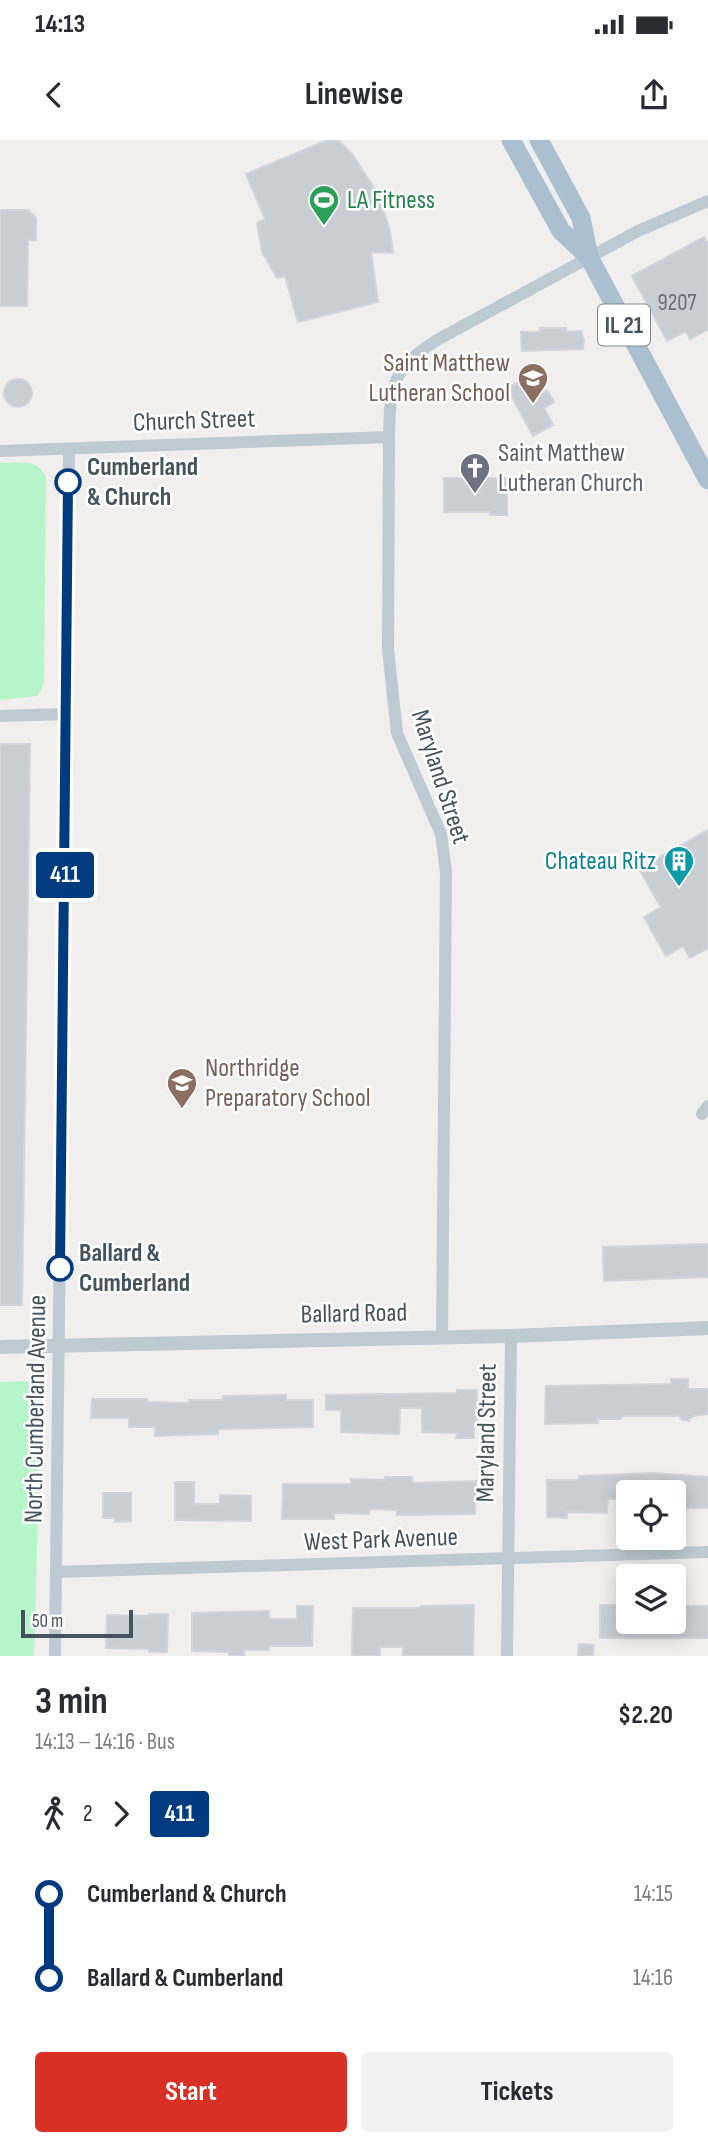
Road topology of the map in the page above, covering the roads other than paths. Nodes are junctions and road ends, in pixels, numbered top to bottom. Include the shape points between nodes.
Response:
1 (511, 140) edge
2 (539, 140) edge
3 (708, 201) edge
4 (589, 257) junction
5 (389, 437) junction
6 (69, 449) junction
7 (0, 451) edge
8 (708, 480) edge
9 (67, 714) junction
10 (0, 716) edge
11 (708, 1328) edge
12 (511, 1336) junction
13 (442, 1337) junction
14 (60, 1345) junction
15 (0, 1347) edge
16 (708, 1552) edge
17 (509, 1558) junction
18 (56, 1572) junction
19 (54, 1656) edge
20 (507, 1656) edge

1 - 4 main road, IL 21 via 561,232
2 - 4 main road, IL 21 via 581,218
3 - 4 street, Maryland Street
4 - 5 street, Maryland Street via 417,353 402,367 393,385
4 - 8 main road, IL 21
5 - 6 street, Church Street
5 - 13 street, Maryland Street via 388,649 397,733 441,834 446,872
6 - 7 street, Church Street
6 - 9 street, North Cumberland Avenue
9 - 10 street
9 - 14 street, North Cumberland Avenue
11 - 12 street, Ballard Road
12 - 13 street, Ballard Road
12 - 17 street, Maryland Street
13 - 14 street, Ballard Road
14 - 15 street, Ballard Road
14 - 18 street, North Cumberland Avenue
16 - 17 street, West Park Avenue
17 - 18 street, West Park Avenue
17 - 20 street, Maryland Street
18 - 19 street, North Cumberland Avenue

